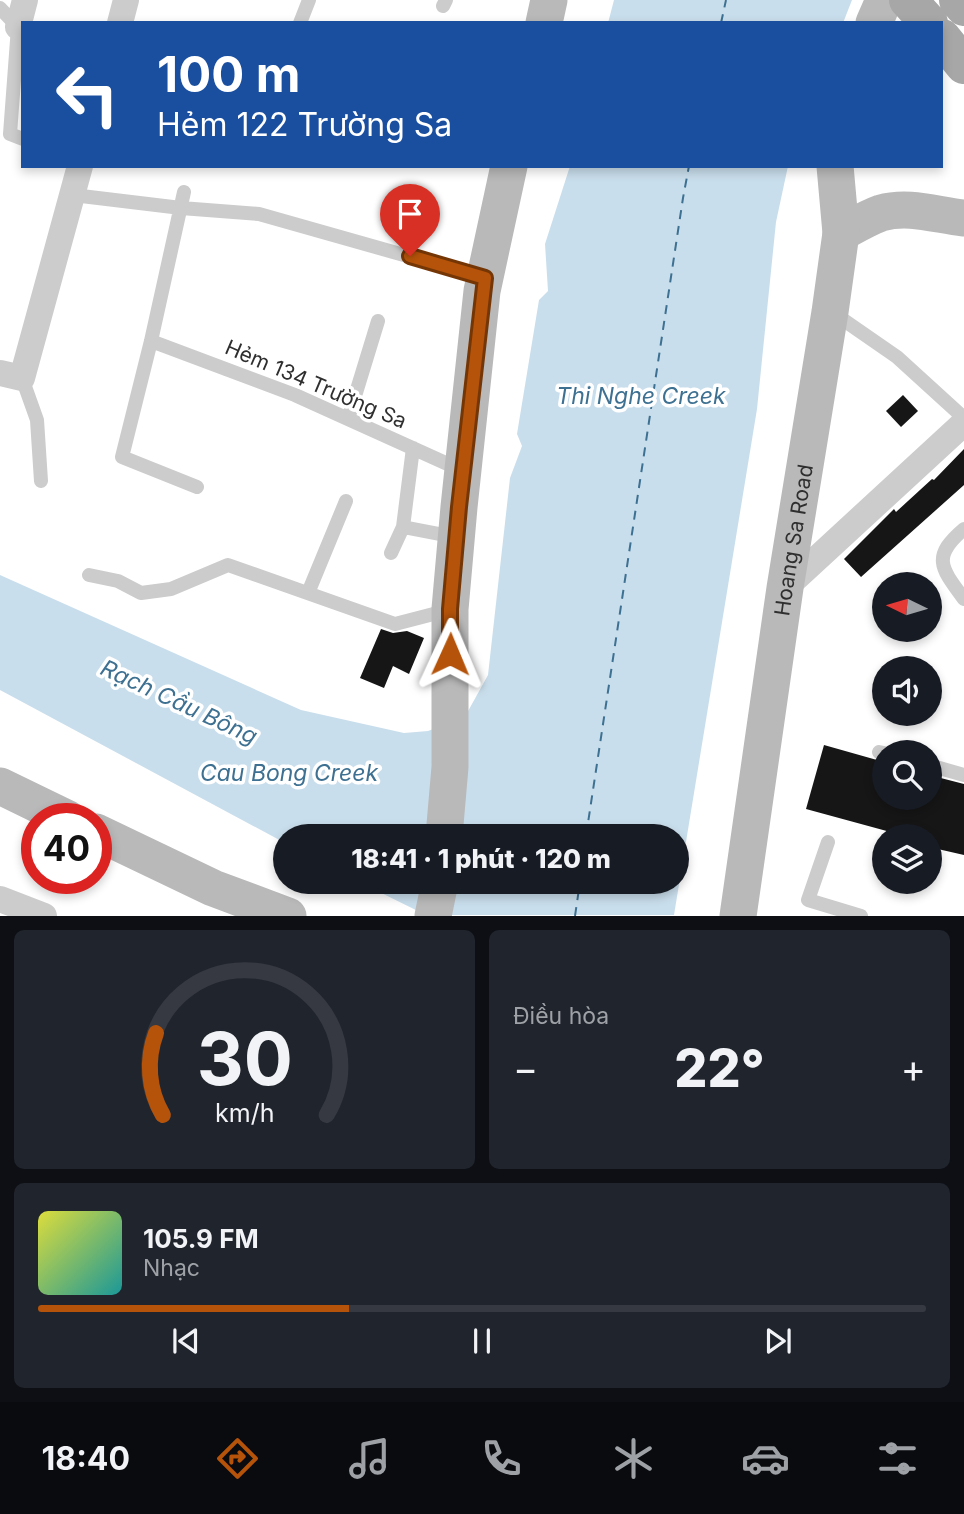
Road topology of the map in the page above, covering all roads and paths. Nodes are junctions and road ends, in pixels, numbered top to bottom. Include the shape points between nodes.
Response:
1 (25, 0) edge
2 (126, 0) edge
3 (309, 0) edge
4 (550, 0) edge
5 (884, 0) edge
6 (908, 0) edge
7 (958, 0) edge
8 (9, 18) edge
9 (121, 21) edge
10 (301, 21) edge
11 (545, 21) edge
12 (875, 21) edge
13 (932, 21) edge
14 (951, 37) edge
15 (21, 138) edge
16 (80, 168) edge
17 (509, 168) edge
18 (835, 168) edge
19 (184, 192) dead end
20 (73, 195) junction
21 (181, 208) junction
22 (964, 218) edge
23 (841, 233) junction
24 (485, 278) junction
25 (830, 312) junction
26 (378, 321) dead end
27 (151, 341) junction
28 (11, 376) edge
29 (348, 419) junction
30 (964, 421) edge
31 (412, 448) junction
32 (462, 471) junction
33 (41, 481) dead end
34 (197, 487) dead end
35 (346, 501) dead end
36 (403, 527) junction
37 (964, 529) edge
38 (456, 537) junction
39 (391, 553) dead end
40 (89, 575) dead end
41 (785, 588) junction
42 (308, 593) junction
43 (964, 598) edge
44 (450, 609) junction
45 (942, 769) edge
46 (964, 775) edge
47 (0, 786) edge
48 (35, 803) edge
49 (445, 824) edge
50 (112, 840) edge
51 (828, 842) dead end
52 (437, 894) edge
53 (0, 899) edge
54 (44, 915) edge
55 (288, 915) edge
56 (433, 915) edge
57 (738, 915) edge
58 (861, 915) edge

1 - 8 street
2 - 9 street
3 - 10 lane
4 - 11 street
5 - 12 street
6 - 13 main road
7 - 14 main road
8 - 15 lane via 10,134
16 - 20 street
17 - 24 street
18 - 23 street, Hoang Sa Road
19 - 21 lane
20 - 21 lane
20 - 28 street
21 - 24 lane via 259,214
21 - 27 lane
22 - 23 street via 894,210
23 - 25 street, Hoang Sa Road
24 - 32 street
25 - 30 lane via 897,357
25 - 41 street, Hoang Sa Road
26 - 29 lane
27 - 29 lane, Hẻm 134 Trường Sa via 295,394
27 - 34 lane via 122,457
28 - 33 lane via 37,420
29 - 31 lane, Hẻm 134 Trường Sa
30 - 41 street
31 - 32 lane, Hẻm 134 Trường Sa
31 - 36 lane
32 - 38 street
35 - 42 lane
36 - 38 lane
36 - 39 lane
37 - 43 lane via 944,549 943,559 947,575
38 - 44 street
40 - 42 lane via 118,581 141,593 171,589 228,565
41 - 57 street, Hoang Sa Road
42 - 44 lane via 395,624
44 - 49 street via 450,767
45 - 46 lane
47 - 48 street
50 - 55 street via 212,888
51 - 58 lane via 808,900
52 - 56 street
53 - 54 street

